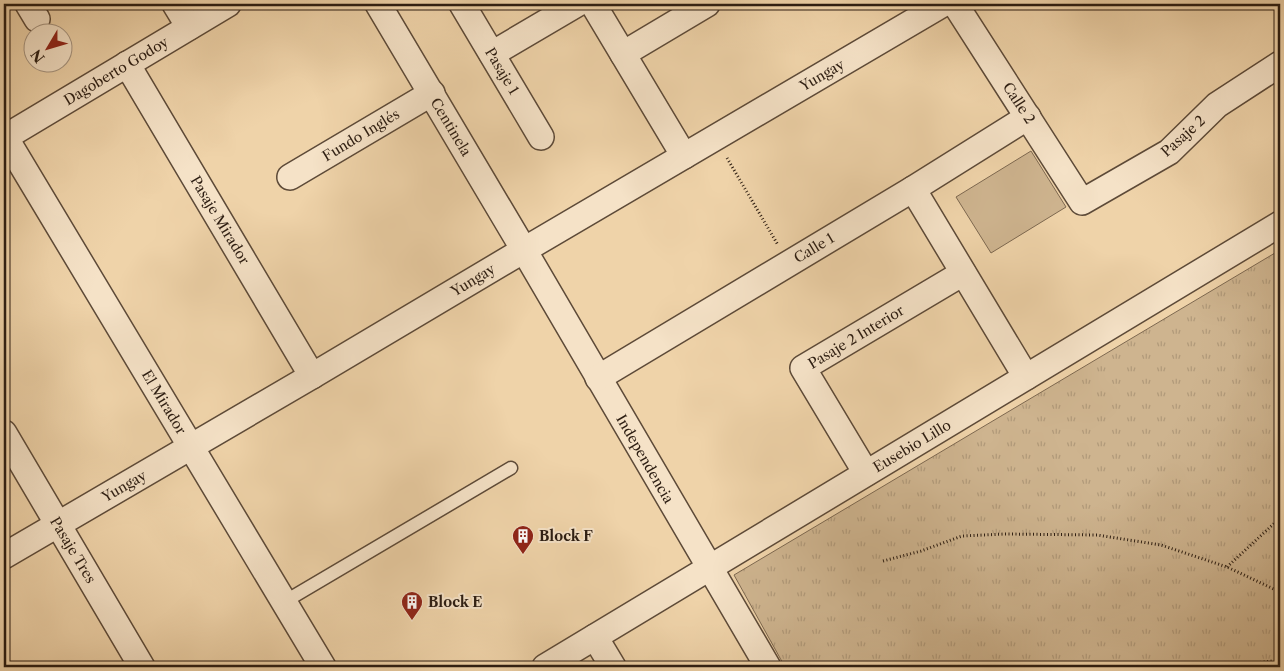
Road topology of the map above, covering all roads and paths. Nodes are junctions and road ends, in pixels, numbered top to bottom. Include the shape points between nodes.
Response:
1 (175, 4) edge
2 (228, 4) edge
3 (378, 4) edge
4 (462, 4) edge
5 (577, 4) edge
6 (593, 4) edge
7 (707, 4) edge
8 (941, 5) edge
9 (189, 27) junction
10 (492, 54) junction
11 (623, 54) junction
12 (127, 64) junction
13 (1280, 64) edge
14 (432, 93) junction
15 (1028, 117) junction
16 (4, 137) edge
17 (541, 137) dead end
18 (716, 138) junction
19 (684, 156) junction
20 (290, 178) dead end
21 (912, 189) junction
22 (1082, 202) joint
23 (1280, 224) edge
24 (524, 250) junction
25 (789, 263) junction
26 (963, 273) junction
27 (312, 376) junction
28 (598, 378) junction
29 (1026, 378) junction
30 (4, 433) edge
31 (191, 446) junction
32 (511, 468) dead end
33 (866, 473) junction
34 (1280, 518) edge
35 (58, 525) junction
36 (4, 556) edge
37 (883, 561) dead end
38 (1227, 567) junction
39 (709, 568) junction
40 (1280, 592) edge
41 (284, 602) junction
42 (595, 637) junction
43 (1280, 660) edge
44 (142, 667) edge
45 (323, 667) edge
46 (544, 667) edge
47 (613, 667) edge
48 (768, 667) edge
49 (1222, 667) edge

1 - 9 street
2 - 9 street, Dagoberto Godoy
3 - 14 street, Centinela
4 - 10 street, Pasaje 1
5 - 10 street
6 - 11 street
7 - 11 street
8 - 15 street, Calle 2
8 - 18 street, Yungay
9 - 12 street, Dagoberto Godoy
10 - 17 street, Pasaje 1
11 - 19 street
12 - 16 street, Dagoberto Godoy
12 - 27 street, Pasaje Mirador
13 - 22 street, Pasaje 2 via 1216,105 1169,152
14 - 20 street, Fundo Inglés
14 - 24 street, Centinela
15 - 21 street, Calle 1
15 - 22 street, Calle 2
16 - 31 street, El Mirador
18 - 19 street, Yungay
18 - 25 path
19 - 24 street, Yungay
21 - 25 street, Calle 1
21 - 26 street
23 - 29 street, Eusebio Lillo
24 - 27 street, Yungay
24 - 28 street, Independencia
25 - 28 street, Calle 1
26 - 29 street
26 - 33 street, Pasaje 2 Interior via 803,368
27 - 31 street, Yungay
28 - 39 street, Independencia
29 - 33 street, Eusebio Lillo
30 - 35 street, Pasaje Tres
31 - 35 street, Yungay
31 - 41 street, El Mirador
32 - 41 lane
33 - 39 street, Eusebio Lillo
34 - 38 path
35 - 36 street, Yungay
35 - 44 street, Pasaje Tres
37 - 38 path via 962,536 1097,535 1161,545
38 - 40 path
39 - 42 street, Eusebio Lillo
39 - 48 street, Independencia
41 - 45 street, El Mirador
42 - 46 street, Eusebio Lillo
42 - 47 street
43 - 49 path

